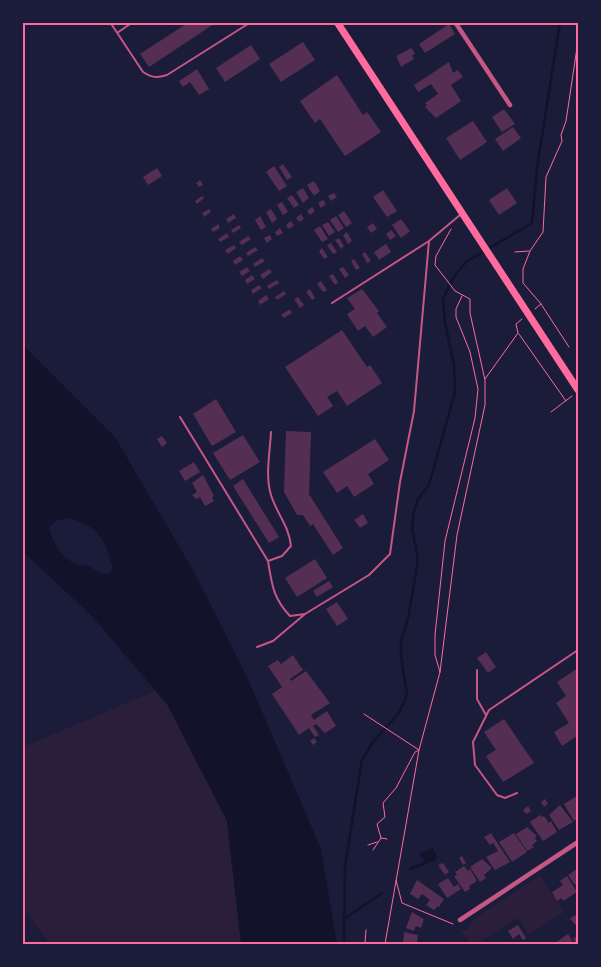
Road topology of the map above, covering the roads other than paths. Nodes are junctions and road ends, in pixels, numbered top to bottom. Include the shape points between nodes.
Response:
1 (110, 22) edge
2 (134, 22) edge
3 (250, 22) edge
4 (337, 22) edge
5 (455, 22) edge
6 (117, 33) junction
7 (510, 106) dead end
8 (462, 213) junction
9 (430, 241) junction
10 (332, 303) dead end
11 (578, 390) edge
12 (180, 417) dead end
13 (270, 432) dead end
14 (268, 562) junction
15 (305, 614) junction
16 (257, 647) dead end
17 (578, 650) edge
18 (477, 670) dead end
19 (486, 715) junction
20 (517, 793) dead end
21 (578, 842) edge
22 (460, 920) dead end

1 - 6 lane
2 - 6 lane
3 - 6 lane via 159,78 151,78 143,72
4 - 8 highway
5 - 7 street
8 - 9 lane
8 - 11 highway
9 - 10 lane
9 - 15 lane via 414,411 390,554 370,575
12 - 14 lane
13 - 14 lane via 271,496 290,532 291,546 282,556
14 - 15 lane via 278,604 290,616
15 - 16 lane via 273,641
17 - 19 lane
18 - 19 lane via 477,699
19 - 20 lane via 473,742 474,765 497,795 505,798
21 - 22 street

